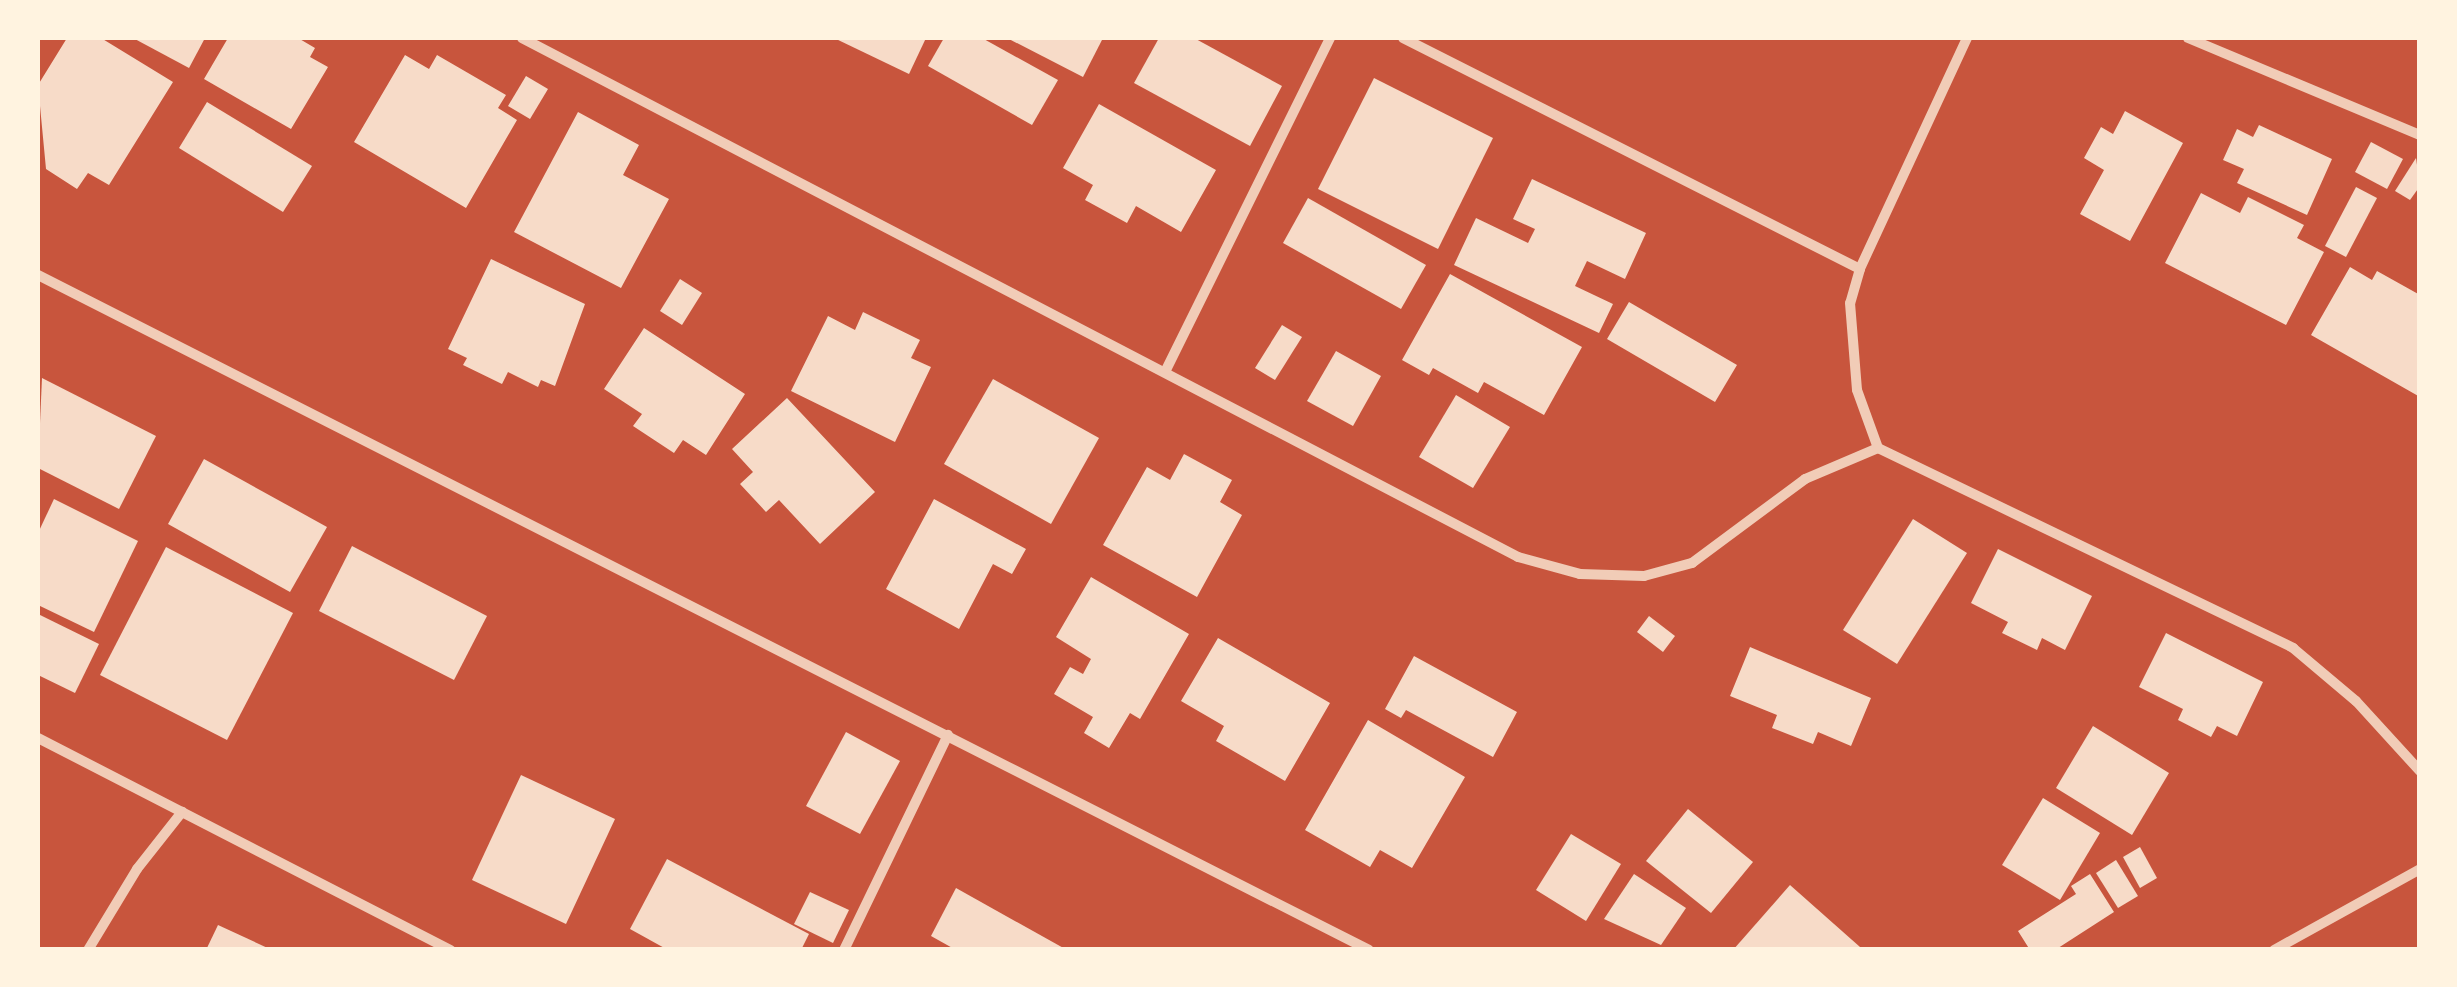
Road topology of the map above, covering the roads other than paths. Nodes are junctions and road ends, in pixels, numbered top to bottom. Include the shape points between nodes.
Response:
1 (522, 38) edge
2 (1330, 38) edge
3 (1402, 38) edge
4 (1968, 38) edge
5 (2188, 38) edge
6 (2420, 135) edge
7 (1860, 269) junction
8 (38, 275) edge
9 (1165, 372) junction
10 (1878, 448) junction
11 (948, 735) junction
12 (38, 738) edge
13 (2420, 771) edge
14 (182, 812) junction
15 (2420, 869) edge
16 (88, 950) edge
17 (452, 950) edge
18 (844, 950) edge
19 (1369, 950) edge
20 (2274, 950) edge

1 - 9 street
2 - 9 street
3 - 7 street
4 - 7 street
5 - 6 street
7 - 10 street via 1849,330 1857,390
8 - 11 street
9 - 10 street via 1518,557 1580,574 1644,576 1692,563 1806,479
10 - 13 street via 2293,648 2356,700
11 - 18 street
11 - 19 street
12 - 14 street
14 - 16 street via 136,869
14 - 17 street
15 - 20 street

